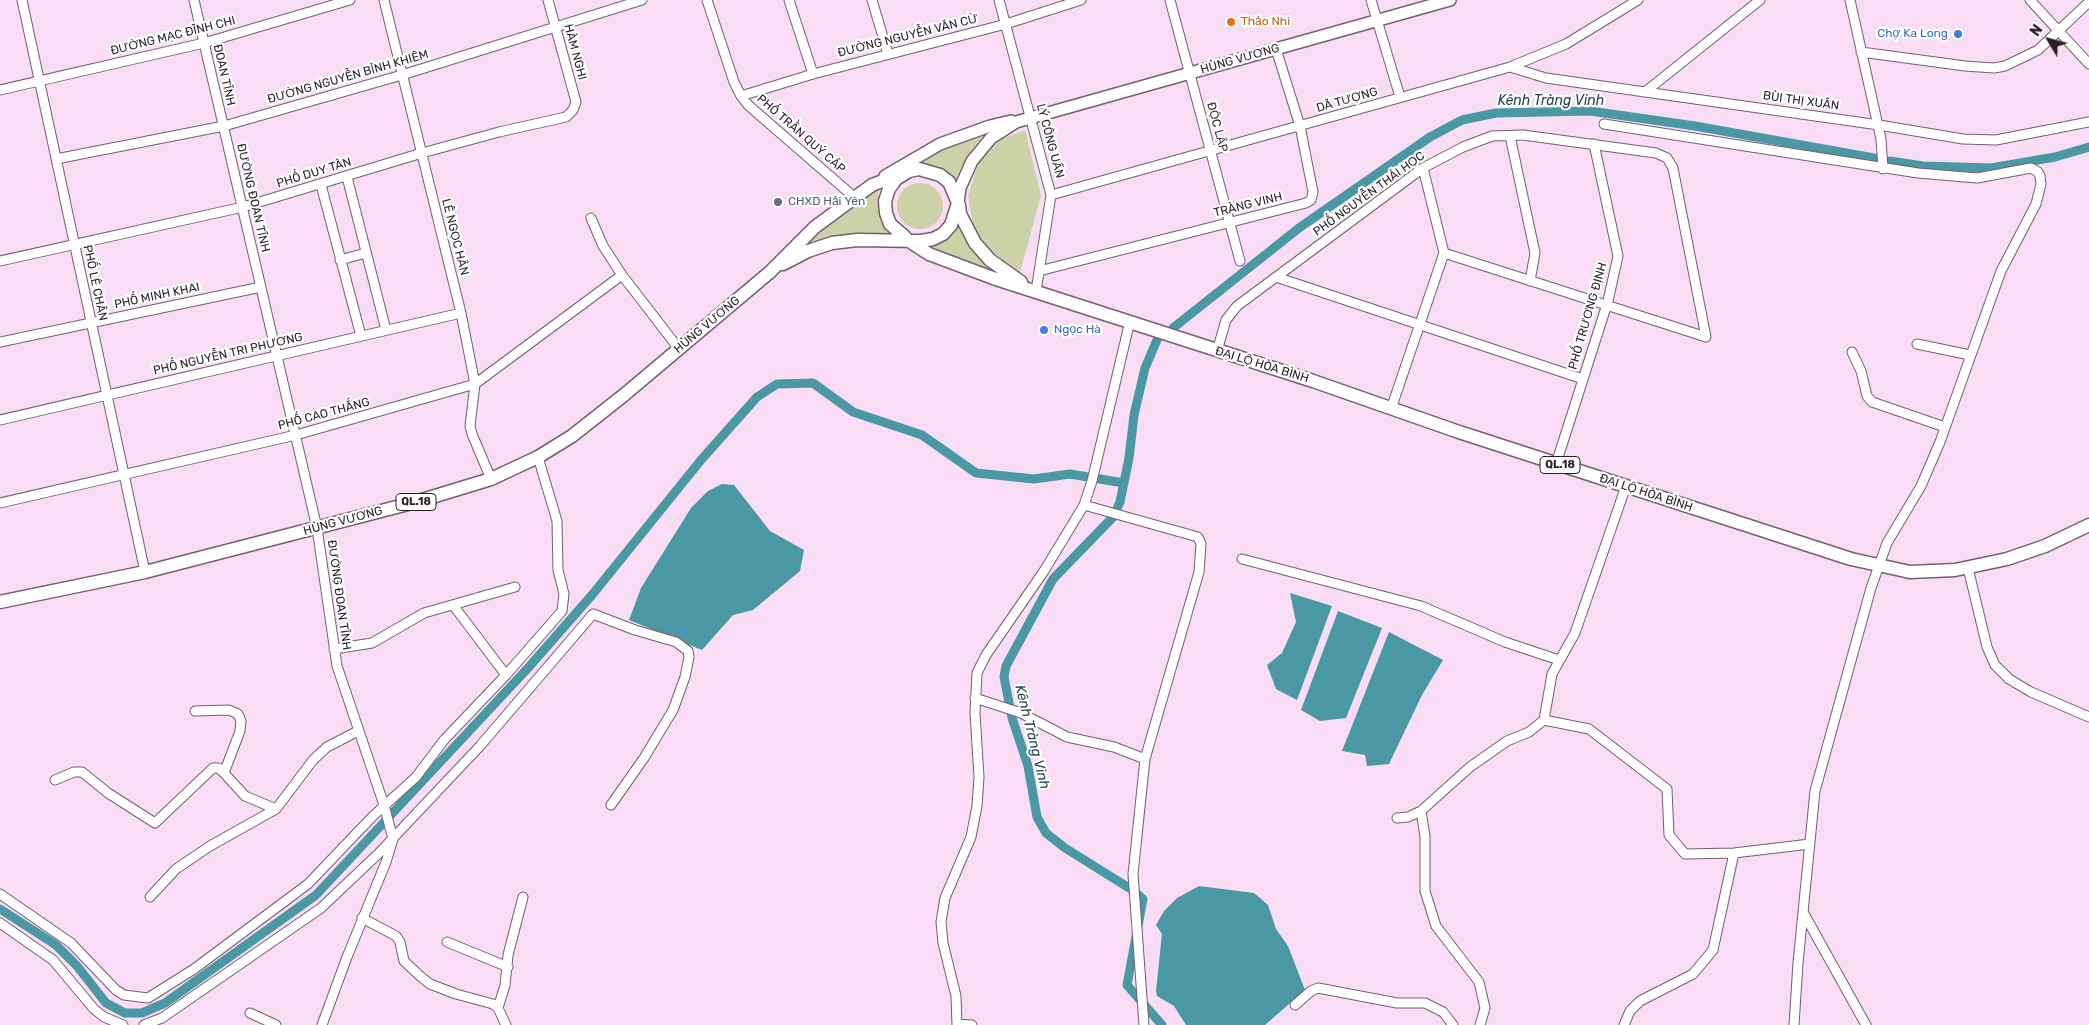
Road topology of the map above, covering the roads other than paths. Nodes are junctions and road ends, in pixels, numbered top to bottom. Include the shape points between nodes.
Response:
1 (22, 0) edge
2 (194, 0) edge
3 (350, 0) edge
4 (384, 0) edge
5 (548, 0) edge
6 (642, 0) edge
7 (707, 0) edge
8 (789, 0) edge
9 (872, 0) edge
10 (999, 0) edge
11 (1081, 0) edge
12 (1170, 0) edge
13 (1371, 0) edge
14 (1450, 0) edge
15 (1638, 0) edge
16 (1760, 0) edge
17 (1850, 0) edge
18 (2030, 0) edge
19 (2089, 2) edge
20 (1377, 21) junction
21 (1006, 24) junction
22 (555, 27) junction
23 (2058, 30) junction
24 (204, 43) junction
25 (1276, 48) junction
26 (1861, 52) junction
27 (888, 54) junction
28 (2089, 64) edge
29 (1510, 67) junction
30 (1190, 73) junction
31 (813, 74) junction
32 (402, 75) junction
33 (39, 80) junction
34 (0, 90) edge
35 (1646, 92) junction
36 (741, 96) junction
37 (1400, 97) junction
38 (573, 110) joint
39 (1030, 117) junction
40 (2089, 122) edge
41 (1604, 124) dead end
42 (1879, 125) junction
43 (224, 126) junction
44 (1300, 126) junction
45 (1510, 136) junction
46 (1594, 144) junction
47 (928, 149) junction
48 (1211, 151) junction
49 (422, 152) junction
50 (56, 159) junction
51 (1423, 168) junction
52 (1883, 169) junction
53 (902, 174) junction
54 (347, 177) junction
55 (321, 185) junction
56 (872, 185) junction
57 (1051, 195) junction
58 (854, 197) junction
59 (958, 202) junction
60 (242, 207) junction
61 (591, 218) dead end
62 (1230, 222) junction
63 (903, 237) junction
64 (868, 239) junction
65 (74, 244) junction
66 (366, 253) junction
67 (928, 254) junction
68 (1444, 254) junction
69 (340, 260) junction
70 (1240, 261) dead end
71 (0, 262) edge
72 (1039, 271) junction
73 (770, 272) junction
74 (622, 274) junction
75 (1276, 277) junction
76 (1530, 281) junction
77 (261, 287) junction
78 (1036, 291) junction
79 (1607, 305) junction
80 (461, 313) junction
81 (1130, 322) junction
82 (91, 323) junction
83 (1419, 326) junction
84 (386, 330) junction
85 (361, 336) junction
86 (0, 342) edge
87 (1917, 344) dead end
88 (679, 349) junction
89 (1217, 351) junction
90 (1852, 352) dead end
91 (277, 355) junction
92 (1970, 355) junction
93 (1583, 379) junction
94 (475, 384) junction
95 (106, 395) junction
96 (1391, 409) junction
97 (0, 420) edge
98 (1945, 427) junction
99 (296, 436) junction
100 (538, 457) junction
101 (1556, 464) junction
102 (124, 476) junction
103 (491, 479) junction
104 (1626, 486) junction
105 (0, 502) edge
106 (1084, 505) junction
107 (2089, 526) edge
108 (318, 528) junction
109 (1242, 558) dead end
110 (1878, 566) junction
111 (1968, 568) junction
112 (145, 572) junction
113 (515, 587) dead end
114 (0, 602) edge
115 (453, 605) junction
116 (334, 649) junction
117 (1559, 660) junction
118 (506, 675) junction
119 (975, 698) junction
120 (196, 711) dead end
121 (2089, 717) edge
122 (1544, 720) junction
123 (358, 731) junction
124 (1145, 758) junction
125 (224, 773) junction
126 (55, 780) dead end
127 (611, 805) dead end
128 (385, 808) junction
129 (276, 809) junction
130 (1421, 811) junction
131 (1397, 818) dead end
132 (392, 835) junction
133 (1810, 844) junction
134 (1734, 853) junction
135 (0, 894) edge
136 (150, 897) dead end
137 (523, 897) dead end
138 (1803, 911) junction
139 (362, 918) junction
140 (0, 923) edge
141 (447, 942) dead end
142 (508, 967) junction
143 (1295, 1005) dead end
144 (498, 1008) junction
145 (250, 1013) dead end
146 (122, 1025) edge
147 (144, 1025) edge
148 (276, 1025) edge
149 (322, 1025) edge
150 (506, 1025) edge
151 (957, 1025) edge
152 (972, 1025) edge
153 (1144, 1025) edge
154 (1453, 1025) edge
155 (1480, 1025) edge
156 (1624, 1025) edge
157 (1794, 1025) edge
158 (1866, 1025) edge

1 - 33 street, PHỐ LÊ CHÂN
2 - 24 street, ĐOAN TĨNH
3 - 24 street, ĐƯỜNG MẠC ĐĨNH CHI
4 - 32 street, LÊ NGỌC HÂN
5 - 22 street, HÀM NGHI
6 - 22 street, ĐƯỜNG NGUYỄN BỈNH KHIÊM
7 - 36 street, PHỐ TRẦN QUÝ CÁP
8 - 31 street
9 - 27 street
10 - 21 street, LÝ CÔNG UẨN
11 - 21 street, ĐƯỜNG NGUYỄN VĂN CỪ
12 - 30 street, ĐỘC LẬP
13 - 20 street
14 - 20 main road, HÙNG VƯƠNG
15 - 29 street, DÃ TƯỢNG via 1566,44
16 - 35 street
17 - 26 street
18 - 23 street
19 - 23 street
20 - 25 main road, HÙNG VƯƠNG
20 - 37 street
21 - 27 street, ĐƯỜNG NGUYỄN VĂN CỪ
21 - 39 street, LÝ CÔNG UẨN
22 - 32 street, ĐƯỜNG NGUYỄN BỈNH KHIÊM
22 - 38 street, HÀM NGHI via 576,102
23 - 26 street via 2028,56 1994,68
23 - 28 street
24 - 33 street, ĐƯỜNG MẠC ĐĨNH CHI
24 - 43 street, ĐOAN TĨNH
25 - 30 main road, HÙNG VƯƠNG
25 - 44 street, TRÀNG VINH
26 - 42 street
27 - 31 street, ĐƯỜNG NGUYỄN VĂN CỪ
29 - 35 street, BÙI THỊ XUÂN via 1546,78
29 - 37 street, DÃ TƯỢNG
30 - 39 main road, HÙNG VƯƠNG
30 - 48 street, ĐỘC LẬP
31 - 36 street, ĐƯỜNG NGUYỄN VĂN CỪ
32 - 43 street, ĐƯỜNG NGUYỄN BỈNH KHIÊM
32 - 49 street, LÊ NGỌC HÂN
33 - 34 street, ĐƯỜNG MẠC ĐĨNH CHI
33 - 50 street, PHỐ LÊ CHÂN
35 - 42 street, BÙI THỊ XUÂN
36 - 58 street, PHỐ TRẦN QUÝ CÁP
37 - 44 street, DÃ TƯỢNG
38 - 49 street, PHỐ DUY TÂN via 566,117
39 - 47 main road via 990,126
39 - 57 street, LÝ CÔNG UẨN
39 - 59 main road via 1003,129 981,149 965,174
40 - 42 street, BÙI THỊ XUÂN via 1996,140 1963,139
41 - 52 street
42 - 52 street
43 - 50 street, ĐƯỜNG NGUYỄN BỈNH KHIÊM
43 - 60 street, ĐƯỜNG ĐOAN TĨNH
44 - 48 street, DÃ TƯỢNG
44 - 62 street, TRÀNG VINH via 1313,192 1311,200
45 - 46 street, PHỐ NGUYỄN THÁI HỌC
45 - 51 street, PHỐ NGUYỄN THÁI HỌC via 1492,136
45 - 76 street via 1535,253
46 - 79 street, PHỐ TRƯƠNG ĐỊNH via 1618,256
46 - 79 street, PHỐ NGUYỄN THÁI HỌC via 1656,152 1667,158 1673,168 1706,337
47 - 53 main road
47 - 56 main road
48 - 57 street, DÃ TƯỢNG
48 - 62 street, ĐỘC LẬP
49 - 54 street, PHỐ DUY TÂN
49 - 80 street, LÊ NGỌC HÂN
50 - 65 street, PHỐ LÊ CHÂN
51 - 68 street
51 - 75 street, PHỐ NGUYỄN THÁI HỌC
52 - 92 street via 1978,178 2028,169 2038,172 2040,184 2036,204 2001,271
53 - 56 highway
53 - 59 highway via 919,169 940,175 949,182
53 - 63 highway via 889,189 885,201 888,219
54 - 55 street, PHỐ DUY TÂN
54 - 66 street
55 - 60 street, PHỐ DUY TÂN
55 - 69 street
56 - 58 highway
57 - 72 street, LÝ CÔNG UẨN
58 - 73 highway via 805,236
59 - 63 highway via 951,225 943,234 921,241
59 - 78 highway via 969,234 981,252 1000,269
60 - 65 street, PHỐ DUY TÂN
60 - 77 street, ĐƯỜNG ĐOAN TĨNH
61 - 74 street via 602,246
62 - 70 street, ĐỘC LẬP
62 - 72 street, TRÀNG VINH
63 - 64 highway
63 - 67 highway
64 - 67 highway
64 - 73 highway via 820,246
65 - 71 street, PHỐ DUY TÂN
65 - 82 street, PHỐ LÊ CHÂN
66 - 69 street
66 - 84 street
67 - 78 highway
68 - 76 street
68 - 83 street
69 - 85 street
72 - 78 street, LÝ CÔNG UẨN
73 - 88 highway, HÙNG VƯƠNG / QL.18
74 - 88 street
74 - 94 street, PHỐ CAO THẮNG
75 - 83 street
75 - 89 street, PHỐ NGUYỄN THÁI HỌC via 1237,306 1226,320
76 - 79 street
77 - 82 street, PHỐ MINH KHAI
77 - 91 street, ĐƯỜNG ĐOAN TĨNH
78 - 81 highway, ĐẠI LỘ HÒA BÌNH / QL.18
79 - 93 street, PHỐ TRƯƠNG ĐỊNH
80 - 84 street, PHỐ NGUYỄN TRI PHƯƠNG
80 - 94 street, LÊ NGỌC HÂN
81 - 89 highway, ĐẠI LỘ HÒA BÌNH / QL.18
81 - 106 street
82 - 86 street, PHỐ MINH KHAI
82 - 95 street, PHỐ LÊ CHÂN
83 - 93 street
83 - 96 street
84 - 85 street, PHỐ NGUYỄN TRI PHƯƠNG
85 - 91 street, PHỐ NGUYỄN TRI PHƯƠNG
87 - 92 street
88 - 100 highway, HÙNG VƯƠNG / QL.18 via 572,436
89 - 96 highway, ĐẠI LỘ HÒA BÌNH / QL.18
90 - 98 street via 1872,402
91 - 95 street, PHỐ NGUYỄN TRI PHƯƠNG
91 - 99 street, ĐƯỜNG ĐOAN TĨNH
92 - 98 street
93 - 101 street, PHỐ TRƯƠNG ĐỊNH
94 - 99 street, PHỐ CAO THẮNG
94 - 103 street, LÊ NGỌC HÂN via 470,426
95 - 97 street, PHỐ NGUYỄN TRI PHƯƠNG
95 - 102 street, PHỐ LÊ CHÂN
96 - 101 highway, ĐẠI LỘ HÒA BÌNH / QL.18
98 - 110 street via 1921,486 1887,543
99 - 102 street, PHỐ CAO THẮNG
99 - 108 street, ĐƯỜNG ĐOAN TĨNH
100 - 103 highway, HÙNG VƯƠNG / QL.18
100 - 118 street via 557,521 562,611
101 - 104 highway, ĐẠI LỘ HÒA BÌNH / QL.18
102 - 105 street, PHỐ CAO THẮNG
102 - 112 street, PHỐ LÊ CHÂN
103 - 108 highway, HÙNG VƯƠNG / QL.18
104 - 110 highway, ĐẠI LỘ HÒA BÌNH / QL.18
104 - 117 street via 1575,633
106 - 119 street via 980,665
106 - 124 street via 1198,537 1201,544 1199,572
107 - 111 highway, ĐẠI LỘ HÒA BÌNH / QL.18 via 2025,552
108 - 112 highway, HÙNG VƯƠNG / QL.18
108 - 116 street, ĐƯỜNG ĐOAN TĨNH
109 - 117 street via 1421,606 1505,642
110 - 111 highway, ĐẠI LỘ HÒA BÌNH / QL.18 via 1925,573
110 - 133 street via 1818,776
111 - 121 street via 1987,648 1995,665 2031,692
112 - 114 highway, HÙNG VƯƠNG / QL.18
113 - 115 street
115 - 116 street via 414,617 372,643
115 - 118 street
116 - 123 street, ĐƯỜNG ĐOAN TĨNH
117 - 122 street via 1552,674
118 - 128 street
119 - 124 street via 1021,713 1067,737 1114,747
119 - 151 street via 979,777 977,806 971,837 945,898 941,922 956,996
120 - 125 street via 229,710 238,714 240,730
122 - 130 street via 1470,767
122 - 134 street via 1589,729 1667,789 1669,835 1685,854
123 - 128 street, ĐƯỜNG ĐOAN TĨNH
123 - 129 street via 327,747 313,760
124 - 153 street via 1133,874
125 - 126 street via 213,768 155,823 82,772
125 - 129 street via 244,796
127 - 132 street via 673,710 689,657 688,651 676,642 593,614 508,715
128 - 132 street, ĐƯỜNG ĐOAN TĨNH
128 - 135 street via 308,884 194,969 148,998 124,995 116,990 71,943
129 - 136 street via 176,869
130 - 131 street
130 - 155 street via 1425,836 1425,891 1436,926 1479,982 1485,1008
132 - 139 street via 386,862
132 - 147 street via 314,913 162,1018
133 - 134 street
133 - 138 street
134 - 156 street via 1713,950 1693,974 1640,1000
137 - 142 street
138 - 157 street
138 - 158 street
139 - 144 street via 398,938 404,961 420,976 439,987
139 - 149 street
140 - 146 street via 53,960 94,1009
141 - 142 street
142 - 144 street
143 - 154 street via 1318,988 1397,1003 1425,1003 1443,1012
144 - 150 street
145 - 148 street
151 - 152 street

